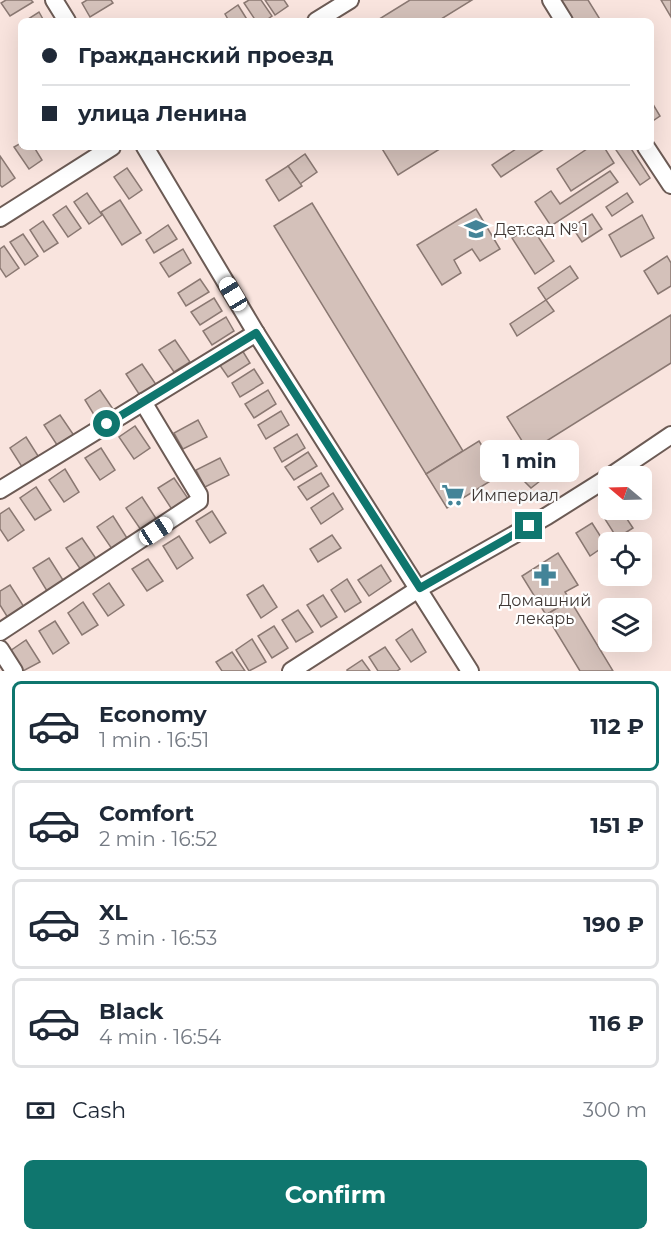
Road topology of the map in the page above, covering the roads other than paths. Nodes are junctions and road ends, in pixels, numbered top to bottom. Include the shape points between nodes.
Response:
1 (54, 0) edge
2 (350, 0) edge
3 (551, 0) edge
4 (65, 18) edge
5 (321, 18) edge
6 (562, 18) edge
7 (107, 150) edge
8 (147, 150) edge
9 (648, 150) edge
10 (671, 185) edge
11 (0, 218) edge
12 (256, 333) junction
13 (143, 402) junction
14 (671, 435) edge
15 (625, 466) edge
16 (598, 484) edge
17 (0, 490) edge
18 (420, 588) junction
19 (0, 632) edge
20 (0, 649) edge
21 (14, 671) edge
22 (291, 671) edge
23 (470, 671) edge

1 - 4 street
2 - 5 street
3 - 6 street
7 - 11 street
8 - 12 street
9 - 10 street
12 - 13 street
12 - 18 street
13 - 17 street
13 - 19 street via 199,501
14 - 15 street
16 - 18 street
18 - 22 street
18 - 23 street
20 - 21 street

